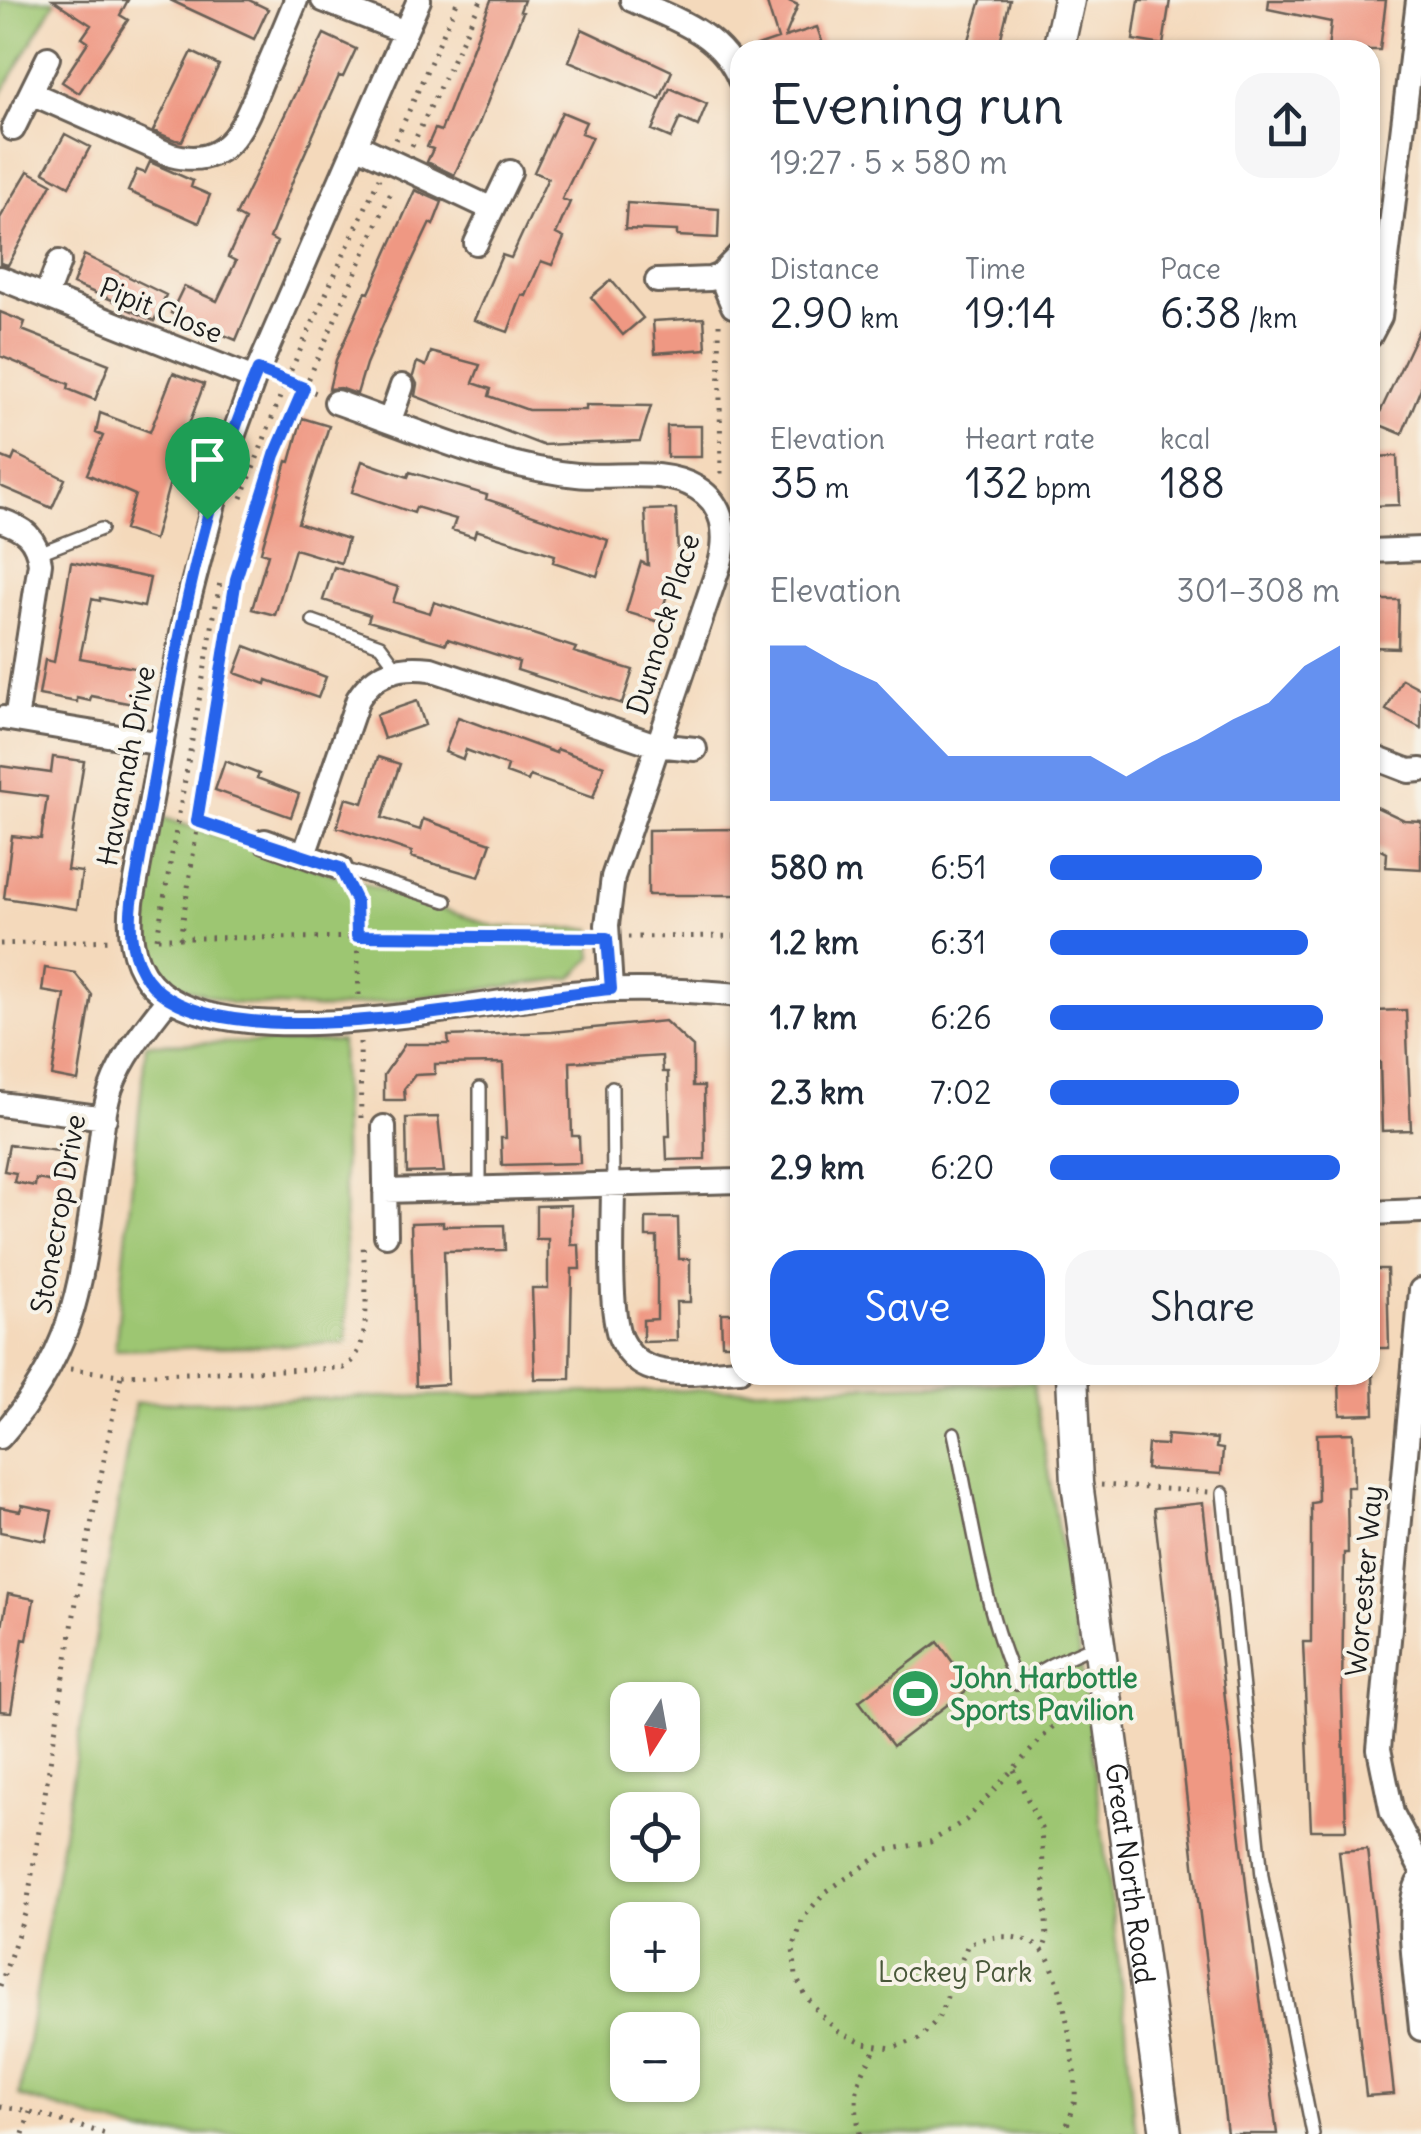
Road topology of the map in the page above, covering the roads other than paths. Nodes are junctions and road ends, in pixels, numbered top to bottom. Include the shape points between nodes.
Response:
1 (296, 0) edge
2 (324, 0) edge
3 (419, 0) edge
4 (632, 0) edge
5 (1069, 0) edge
6 (1418, 0) edge
7 (405, 32) junction
8 (1060, 40) edge
9 (48, 58) dead end
10 (730, 62) edge
11 (31, 94) junction
12 (13, 129) dead end
13 (356, 145) junction
14 (510, 172) dead end
15 (492, 209) junction
16 (476, 243) dead end
17 (59, 262) dead end
18 (730, 264) edge
19 (720, 275) junction
20 (0, 278) edge
21 (657, 280) dead end
22 (46, 296) junction
23 (730, 301) edge
24 (1380, 318) edge
25 (256, 375) junction
26 (402, 386) dead end
27 (336, 402) road end
28 (390, 420) junction
29 (0, 520) edge
30 (101, 528) dead end
31 (1421, 549) edge
32 (1380, 551) edge
33 (38, 553) junction
34 (313, 621) dead end
35 (398, 669) junction
36 (8, 719) edge
37 (162, 744) junction
38 (656, 745) junction
39 (695, 749) dead end
40 (1380, 762) edge
41 (1421, 770) edge
42 (265, 841) road end
43 (304, 855) junction
44 (340, 868) joint
45 (446, 901) dead end
46 (611, 989) junction
47 (730, 995) edge
48 (170, 998) junction
49 (612, 1087) dead end
50 (480, 1088) dead end
51 (0, 1104) edge
52 (105, 1118) junction
53 (384, 1127) dead end
54 (730, 1181) edge
55 (613, 1186) junction
56 (480, 1188) junction
57 (385, 1191) junction
58 (1421, 1211) edge
59 (1380, 1213) edge
60 (374, 1236) road end
61 (1421, 1290) edge
62 (730, 1370) edge
63 (1072, 1385) edge
64 (954, 1433) dead end
65 (0, 1437) edge
66 (1223, 1493) road end
67 (1100, 1644) junction
68 (1421, 1869) edge
69 (1421, 1879) edge
70 (1421, 2029) edge
71 (1166, 2134) edge
72 (1313, 2134) edge

1 - 11 street via 244,126 206,156 171,155
2 - 7 street
3 - 7 street, Havannah Drive
4 - 10 street via 700,31
5 - 8 main road
6 - 24 street
7 - 13 street, Havannah Drive
9 - 11 street
11 - 12 street
13 - 15 street
13 - 25 street, Havannah Drive
14 - 15 street
15 - 16 street
17 - 22 street
18 - 19 street
19 - 21 street
19 - 23 street
20 - 22 street, Pipit Close
22 - 25 street, Pipit Close
25 - 37 street, Havannah Drive via 207,519
26 - 28 street
27 - 28 street, Dunnock Place
28 - 38 street, Dunnock Place via 550,471 670,478 712,501 722,520 723,552
29 - 33 street via 27,532
30 - 33 lane
31 - 32 street
33 - 36 street via 40,576
34 - 35 lane via 380,645
35 - 38 street, Dunnock Place via 432,668
35 - 43 street via 381,674 358,699
36 - 37 street
37 - 48 street, Havannah Drive via 130,939 148,980
38 - 39 street
38 - 46 street, Dunnock Place via 613,877
40 - 41 street
42 - 43 street
43 - 44 street
44 - 45 lane
46 - 47 street
46 - 48 street via 360,1021 268,1022
48 - 52 street, Stonecrop Drive via 120,1068
49 - 55 lane
50 - 56 lane
51 - 52 street
52 - 65 street, Stonecrop Drive via 72,1318 56,1359
53 - 57 street
54 - 55 street
55 - 56 street
55 - 62 street via 615,1315 627,1351 660,1370
56 - 57 street
57 - 60 street
58 - 59 street
61 - 68 street, Worcester Way via 1379,1750 1392,1813
63 - 67 main road, Great North Road via 1077,1483
64 - 67 lane via 991,1601 1017,1684
66 - 72 lane via 1262,1876
67 - 71 main road, Great North Road
69 - 70 street via 1412,1912

